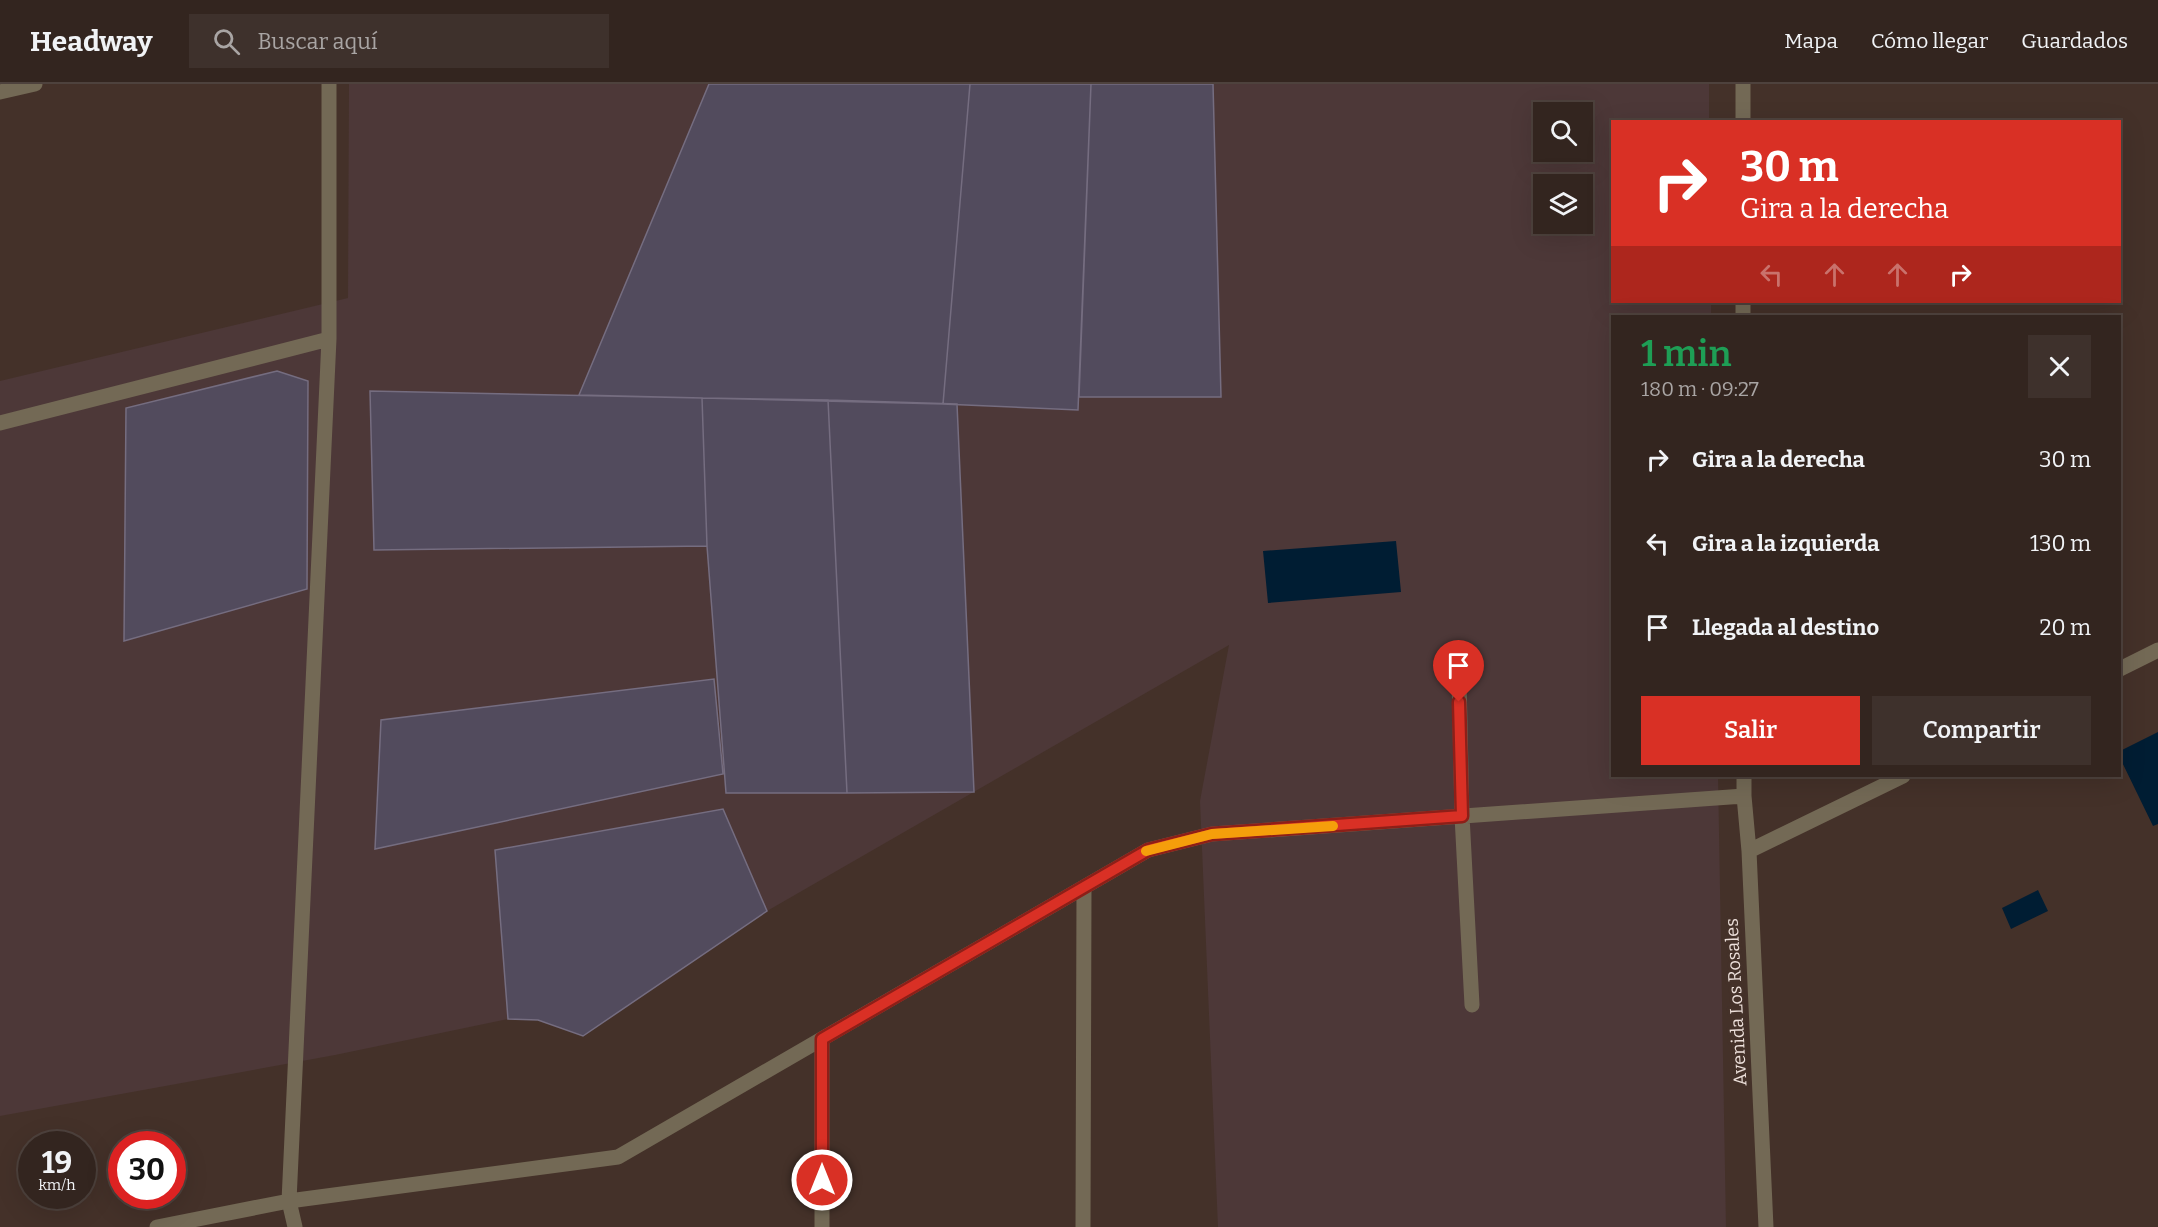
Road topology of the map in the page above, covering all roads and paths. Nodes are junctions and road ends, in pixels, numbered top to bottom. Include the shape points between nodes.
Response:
1 (35, 84) edge
2 (329, 84) edge
3 (1743, 84) edge
4 (0, 92) edge
5 (1743, 120) edge
6 (328, 339) junction
7 (0, 423) edge
8 (2158, 650) edge
9 (2121, 668) edge
10 (1458, 679) dead end
11 (1743, 777) edge
12 (1901, 777) edge
13 (1744, 796) junction
14 (1462, 816) junction
15 (1749, 851) junction
16 (1084, 888) junction
17 (1472, 1005) dead end
18 (822, 1039) junction
19 (290, 1201) junction
20 (157, 1227) edge
21 (295, 1227) edge
22 (822, 1227) edge
23 (1083, 1227) edge
24 (1766, 1227) edge

1 - 4 street
2 - 6 street
3 - 5 street
6 - 7 street
6 - 19 street
8 - 9 street
10 - 14 street
11 - 13 street, Avenida Los Rosales
12 - 15 street
13 - 14 street
13 - 15 street, Avenida Los Rosales
14 - 16 street via 1212,834 1148,850
14 - 17 street
15 - 24 street, Avenida Los Rosales
16 - 18 street
16 - 23 street
18 - 19 street via 618,1157
18 - 22 street
19 - 20 street
19 - 21 street

